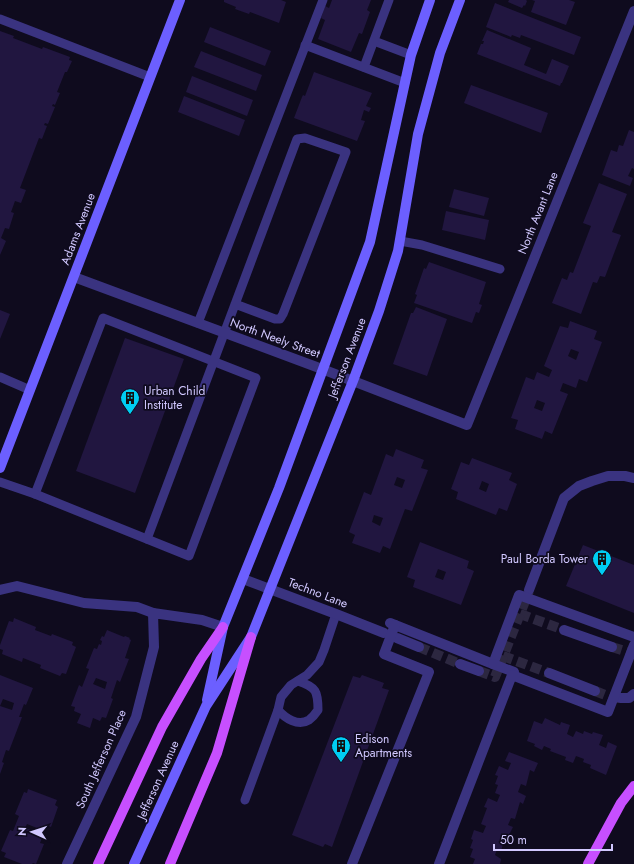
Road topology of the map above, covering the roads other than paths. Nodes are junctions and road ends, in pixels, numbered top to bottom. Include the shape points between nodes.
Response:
1 (180, 0) edge
2 (323, 0) edge
3 (389, 0) edge
4 (430, 0) edge
5 (460, 0) edge
6 (634, 11) edge
7 (0, 19) edge
8 (374, 41) junction
9 (305, 45) junction
10 (411, 55) junction
11 (364, 67) junction
12 (150, 77) junction
13 (405, 82) junction
14 (400, 241) junction
15 (500, 269) dead end
16 (74, 277) junction
17 (235, 304) junction
18 (198, 323) junction
19 (224, 333) junction
20 (214, 362) junction
21 (322, 369) junction
22 (0, 377) edge
23 (352, 381) junction
24 (30, 390) junction
25 (467, 425) joint
26 (0, 468) edge
27 (630, 477) edge
28 (0, 482) edge
29 (35, 494) junction
30 (147, 539) junction
31 (243, 579) junction
32 (270, 589) junction
33 (0, 590) edge
34 (529, 590) tunnel mouth
35 (153, 613) junction
36 (336, 614) junction
37 (223, 627) junction
38 (564, 630) tunnel mouth
39 (384, 633) dead end
40 (251, 637) junction
41 (634, 637) edge
42 (397, 638) dead end
43 (634, 645) edge
44 (612, 646) tunnel mouth
45 (419, 647) tunnel mouth
46 (460, 664) tunnel mouth
47 (493, 664) junction
48 (479, 671) tunnel mouth
49 (548, 673) tunnel mouth
50 (512, 675) junction
51 (298, 681) junction
52 (595, 691) tunnel mouth
53 (634, 694) edge
54 (620, 698) tunnel mouth
55 (206, 706) junction
56 (278, 710) junction
57 (634, 786) edge
58 (245, 800) dead end
59 (67, 864) edge
60 (98, 864) edge
61 (134, 864) edge
62 (170, 864) edge
63 (352, 864) edge
64 (439, 864) edge
65 (588, 864) edge

1 - 12 main road, Adams Avenue
2 - 9 lane
3 - 8 lane
4 - 10 main road, Jefferson Avenue
5 - 14 main road, Jefferson Avenue via 440,53 418,134
6 - 25 street, North Avant Lane
7 - 12 lane
8 - 10 lane
8 - 11 lane
9 - 11 lane
9 - 18 lane
10 - 13 main road, Jefferson Avenue
11 - 13 lane
12 - 16 main road, Adams Avenue
13 - 21 main road, Jefferson Avenue via 370,242
14 - 15 lane via 422,245
14 - 23 main road, Jefferson Avenue via 379,311
16 - 18 street, North Neely Street
16 - 24 main road, Adams Avenue
17 - 17 lane via 297,139 305,138 346,152 280,319
17 - 19 lane
18 - 19 street, North Neely Street
19 - 20 lane
19 - 21 street, North Neely Street
20 - 29 lane via 103,318
20 - 30 lane
20 - 30 lane via 256,378 189,556
21 - 23 street, North Neely Street
21 - 31 main road, Jefferson Avenue
22 - 24 lane
23 - 25 street, North Neely Street
23 - 32 main road, Jefferson Avenue
24 - 26 main road, Adams Avenue
27 - 34 street via 608,476 592,480 564,498
28 - 29 lane
29 - 30 lane
31 - 32 street, Techno Lane
31 - 37 main road, Jefferson Avenue
32 - 36 street, Techno Lane
32 - 40 main road, Jefferson Avenue
33 - 35 street via 17,586 84,603 137,607
35 - 37 street via 202,620
35 - 59 street, South Jefferson Place via 154,647 136,717
36 - 39 street, Techno Lane
36 - 51 lane via 319,662
37 - 55 main road, Jefferson Avenue
37 - 60 main road via 162,726
38 - 44 street
40 - 55 main road, Jefferson Avenue
40 - 62 main road via 217,753
41 - 47 street via 519,595
42 - 45 street
43 - 50 street via 608,712
46 - 48 street
47 - 50 street via 514,672
47 - 63 street via 478,654 393,624 384,654 429,672
49 - 52 street
50 - 64 street via 497,723
51 - 56 lane via 281,697
51 - 56 lane via 316,690 318,710 309,720 302,722 287,719
53 - 54 street via 629,698
55 - 61 main road, Jefferson Avenue
56 - 58 lane
57 - 65 main road via 621,803

